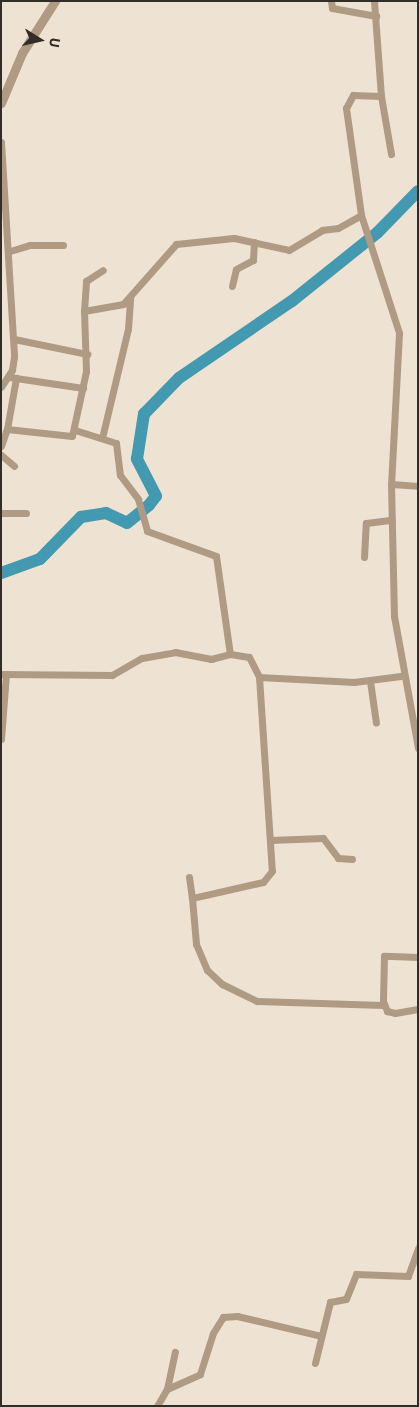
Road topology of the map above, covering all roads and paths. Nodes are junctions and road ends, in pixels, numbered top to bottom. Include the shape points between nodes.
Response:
1 (54, 1) edge
2 (331, 1) edge
3 (374, 1) edge
4 (376, 16) junction
5 (381, 96) junction
6 (1, 103) edge
7 (1, 142) edge
8 (391, 154) dead end
9 (361, 215) junction
10 (254, 242) junction
11 (63, 245) dead end
12 (10, 251) junction
13 (103, 270) dead end
14 (232, 286) dead end
15 (130, 297) junction
16 (84, 311) junction
17 (14, 339) junction
18 (87, 354) junction
19 (13, 378) junction
20 (1, 387) edge
21 (83, 388) junction
22 (7, 429) junction
23 (75, 430) junction
24 (102, 438) junction
25 (1, 446) edge
26 (1, 455) edge
27 (14, 466) dead end
28 (391, 484) junction
29 (418, 486) edge
30 (1, 513) edge
31 (26, 513) dead end
32 (392, 520) junction
33 (364, 557) dead end
34 (230, 654) junction
35 (4, 674) edge
36 (401, 676) junction
37 (259, 677) junction
38 (370, 681) junction
39 (376, 723) dead end
40 (1, 739) edge
41 (418, 748) edge
42 (270, 840) junction
43 (352, 859) dead end
44 (189, 877) dead end
45 (192, 898) junction
46 (418, 957) edge
47 (383, 1005) junction
48 (418, 1009) edge
49 (418, 1248) edge
50 (321, 1336) junction
51 (175, 1352) dead end
52 (315, 1363) dead end
53 (167, 1389) junction
54 (157, 1406) edge

1 - 6 street via 22,53
2 - 4 street via 332,8
3 - 4 street
4 - 5 street
5 - 8 street
5 - 9 street via 354,95 346,103
7 - 12 street
9 - 10 street via 338,228 322,230 294,249
9 - 28 street via 400,340
10 - 14 street via 253,260 236,269
10 - 15 street via 229,238 210,244 176,244
11 - 12 street
12 - 17 street
13 - 16 street via 86,281
15 - 16 street via 120,306
15 - 24 street via 128,330
16 - 18 street
17 - 18 street
17 - 19 street
18 - 21 street
19 - 20 street
19 - 21 street
19 - 22 street
21 - 23 street
22 - 23 street via 68,437
22 - 25 street
23 - 24 street
24 - 34 street via 116,443 122,480 142,509 147,531 216,556 226,596
26 - 27 street
28 - 29 street
28 - 32 street
30 - 31 street
32 - 33 street via 366,523
32 - 36 street via 394,616
34 - 35 street via 211,659 166,652 142,658 112,675
34 - 37 street via 254,661
35 - 40 street
36 - 38 street
36 - 41 street
37 - 38 street
37 - 42 street
38 - 39 street
42 - 43 street via 323,838 338,858
42 - 45 street via 270,878
44 - 45 street
45 - 47 street via 196,944 207,970 222,984 264,1002
46 - 47 street via 384,956
47 - 48 street via 395,1012
49 - 50 street via 405,1277 356,1274 346,1299 329,1304
50 - 52 street
50 - 53 street via 237,1316 223,1317 212,1333 200,1374
51 - 53 street
53 - 54 street

